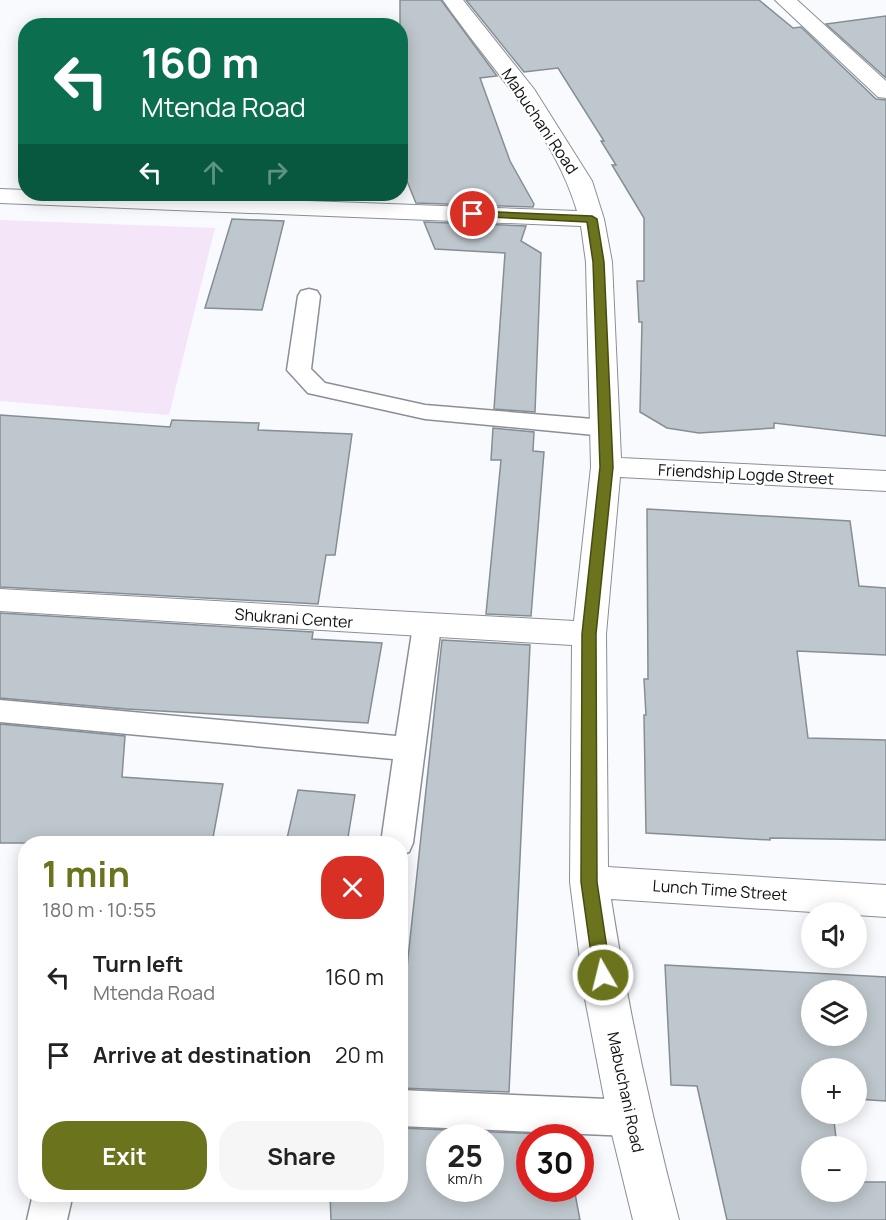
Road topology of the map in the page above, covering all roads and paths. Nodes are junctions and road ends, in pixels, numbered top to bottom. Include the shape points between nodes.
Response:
1 (453, 0) edge
2 (785, 0) edge
3 (886, 92) edge
4 (0, 196) edge
5 (18, 197) edge
6 (129, 201) edge
7 (592, 219) junction
8 (309, 296) dead end
9 (605, 428) junction
10 (606, 467) junction
11 (886, 481) edge
12 (0, 600) edge
13 (427, 626) junction
14 (589, 634) junction
15 (0, 711) edge
16 (411, 749) junction
17 (398, 836) edge
18 (589, 882) junction
19 (886, 901) edge
20 (408, 1108) edge
21 (630, 1118) junction
22 (51, 1202) edge
23 (47, 1220) edge
24 (656, 1220) edge

1 - 7 street, Mabuchani Road via 526,94 580,181
2 - 3 street
4 - 5 street
6 - 7 street
7 - 9 street, Mabuchani Road via 598,262
8 - 9 lane via 299,370 317,388 425,412
9 - 10 street, Mabuchani Road
10 - 11 street, Friendship Logde Street
10 - 14 street, Mabuchani Road
12 - 13 street, Shukrani Center
13 - 14 street, Shukrani Center
13 - 16 lane
14 - 18 street, Mabuchani Road
15 - 16 lane
16 - 17 lane
18 - 19 street, Lunch Time Street
18 - 21 street, Mabuchani Road via 606,999
20 - 21 lane
21 - 24 street, Mabuchani Road
22 - 23 lane

